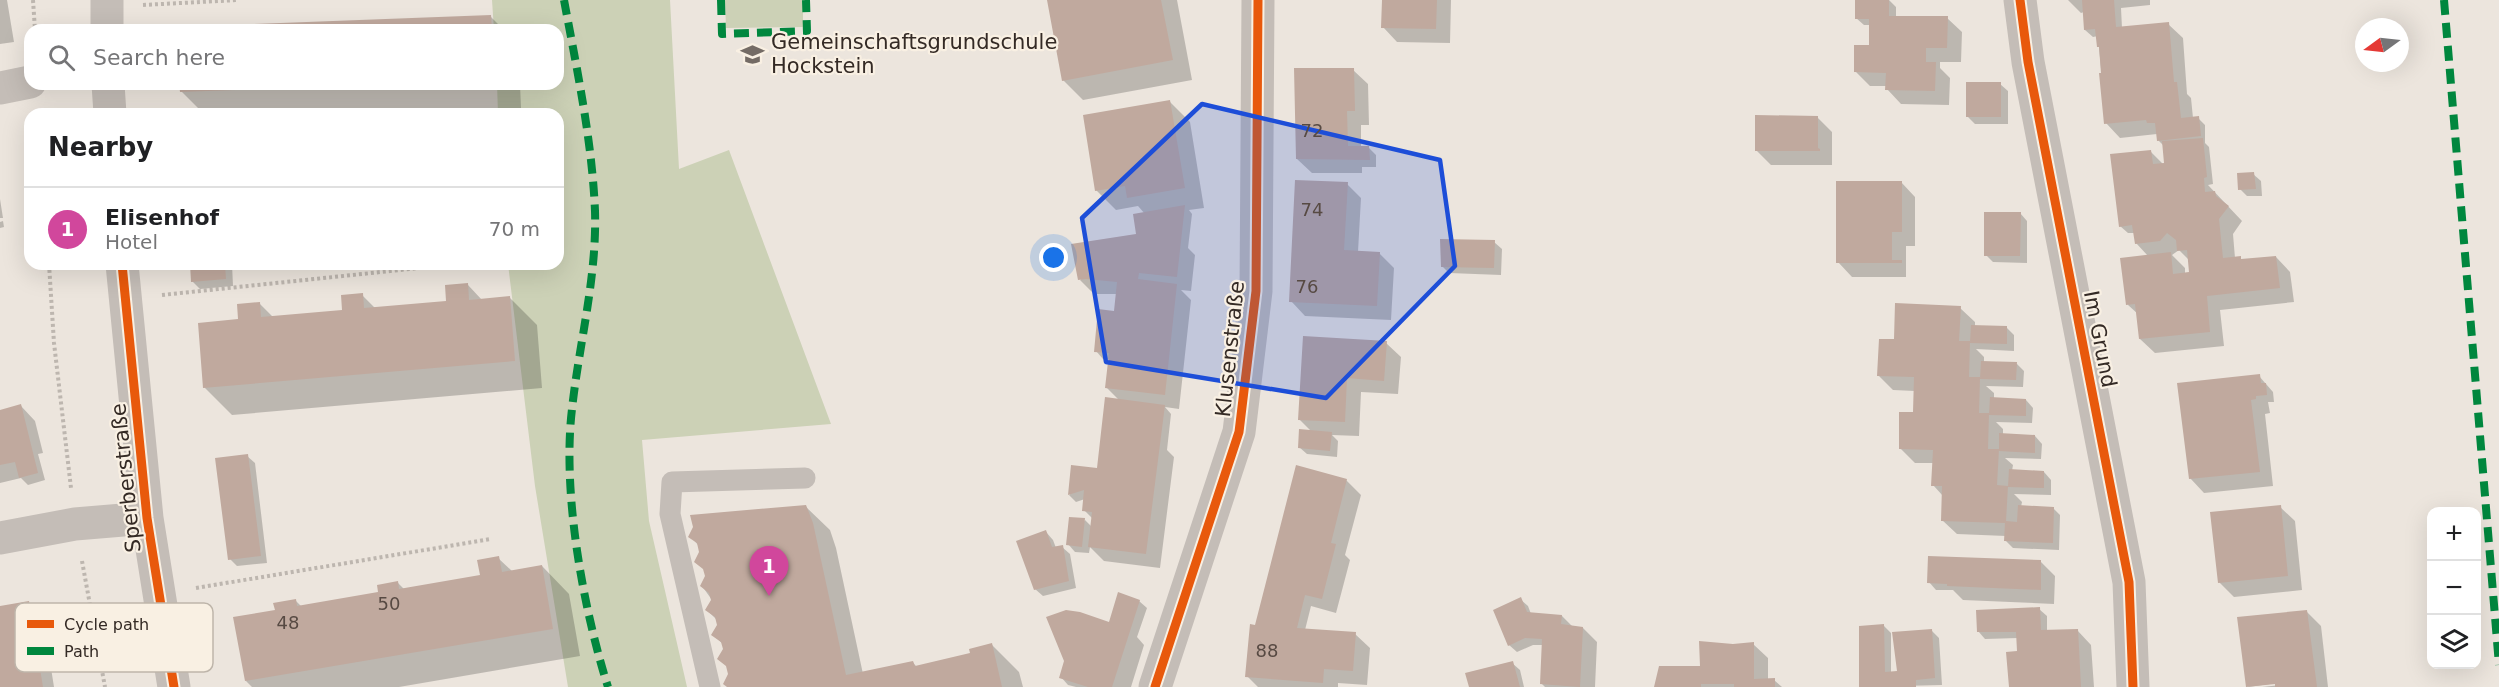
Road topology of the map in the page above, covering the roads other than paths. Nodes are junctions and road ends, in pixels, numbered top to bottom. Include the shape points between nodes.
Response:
1 (1258, 0) edge
2 (2020, 0) edge
3 (24, 83) edge
4 (0, 88) edge
5 (108, 90) edge
6 (110, 108) edge
7 (123, 270) edge
8 (805, 478) dead end
9 (147, 518) junction
10 (0, 538) edge
11 (160, 603) edge
12 (172, 672) edge
13 (174, 687) edge
14 (710, 687) edge
15 (1155, 687) edge
16 (2133, 687) edge

1 - 15 street, Klusenstraße via 1256,291 1239,432
2 - 16 street, Im Grund via 2028,62 2128,582
3 - 4 street
5 - 6 street
7 - 9 street, Sperberstraße
8 - 14 lane via 672,482 670,514
9 - 10 street via 75,524
9 - 11 street, Sperberstraße
12 - 13 street, Sperberstraße

